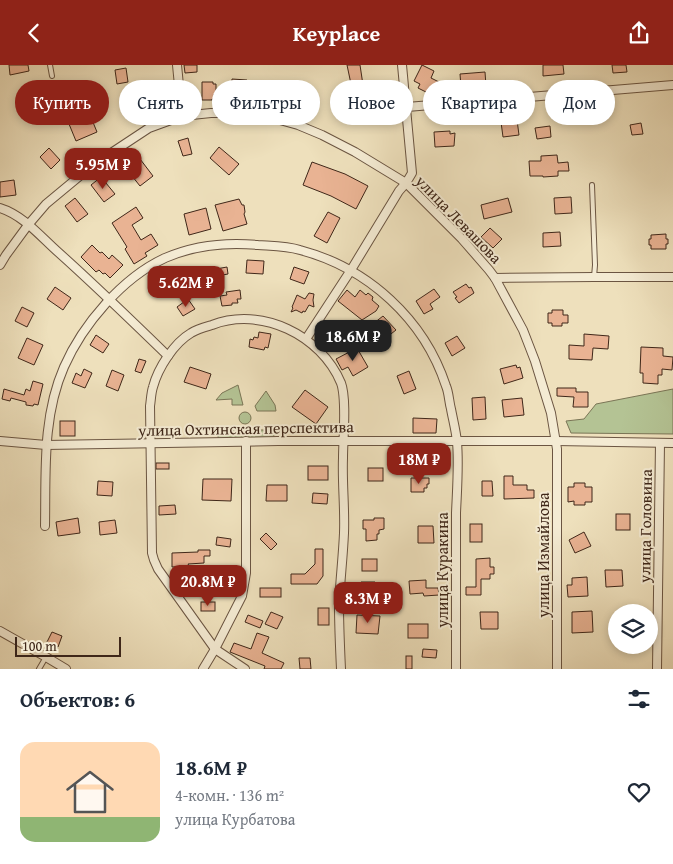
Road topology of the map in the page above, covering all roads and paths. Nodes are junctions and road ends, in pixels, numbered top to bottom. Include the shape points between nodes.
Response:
1 (50, 65) edge
2 (177, 65) edge
3 (402, 65) edge
4 (52, 76) dead end
5 (178, 80) edge
6 (404, 80) edge
7 (673, 85) edge
8 (413, 107) edge
9 (202, 114) edge
10 (157, 125) edge
11 (408, 125) edge
12 (406, 183) junction
13 (592, 185) dead end
14 (0, 208) edge
15 (28, 225) junction
16 (0, 265) edge
17 (351, 270) junction
18 (594, 277) junction
19 (673, 277) edge
20 (495, 278) junction
21 (110, 299) junction
22 (306, 339) junction
23 (168, 356) junction
24 (0, 441) edge
25 (246, 441) junction
26 (343, 441) junction
27 (457, 441) junction
28 (556, 441) junction
29 (150, 443) junction
30 (660, 443) junction
31 (673, 443) edge
32 (46, 445) junction
33 (45, 526) dead end
34 (0, 631) edge
35 (215, 649) junction
36 (46, 657) junction
37 (39, 669) edge
38 (66, 669) edge
39 (203, 669) edge
40 (245, 669) edge
41 (341, 669) edge
42 (456, 669) edge
43 (557, 669) edge
44 (657, 669) edge

1 - 4 lane
2 - 5 street
3 - 6 street
7 - 8 street
9 - 12 street, улица Левашова via 238,113 298,125 355,152
10 - 15 street, улица Левашова via 93,165 46,204
11 - 12 street via 412,173
12 - 17 street
12 - 20 street, улица Левашова via 462,239
13 - 18 lane
14 - 15 street via 10,211
15 - 16 street, улица Левашова
15 - 21 street
17 - 21 street, улица Куракина via 298,249 245,244 209,245 164,259 134,277
17 - 22 street
17 - 27 street, улица Куракина via 377,288 418,330 447,387
18 - 19 street
18 - 20 street
20 - 28 street, улица Левашова via 523,330 535,361
21 - 23 street
21 - 32 street, улица Куракина via 89,325 64,368 55,393
22 - 23 street via 284,326 237,319 221,321 191,333
22 - 26 street via 331,365 341,383
23 - 29 street via 152,389
24 - 32 street, улица Охтинская перспектива
25 - 26 street, улица Охтинская перспектива
25 - 29 street, улица Охтинская перспектива
25 - 35 street via 246,573 242,596
26 - 27 street, улица Охтинская перспектива
26 - 41 street via 344,532 339,603
27 - 28 street, улица Охтинская перспектива
27 - 42 street, улица Куракина
28 - 30 street, улица Охтинская перспектива
28 - 43 street, улица Измайлова
29 - 32 street, улица Охтинская перспектива
29 - 35 street via 154,560
30 - 31 street, улица Охтинская перспектива
30 - 44 street, улица Головина
32 - 33 street, улица Куракина
34 - 36 street
35 - 39 street
35 - 40 street
36 - 37 lane
36 - 38 street

